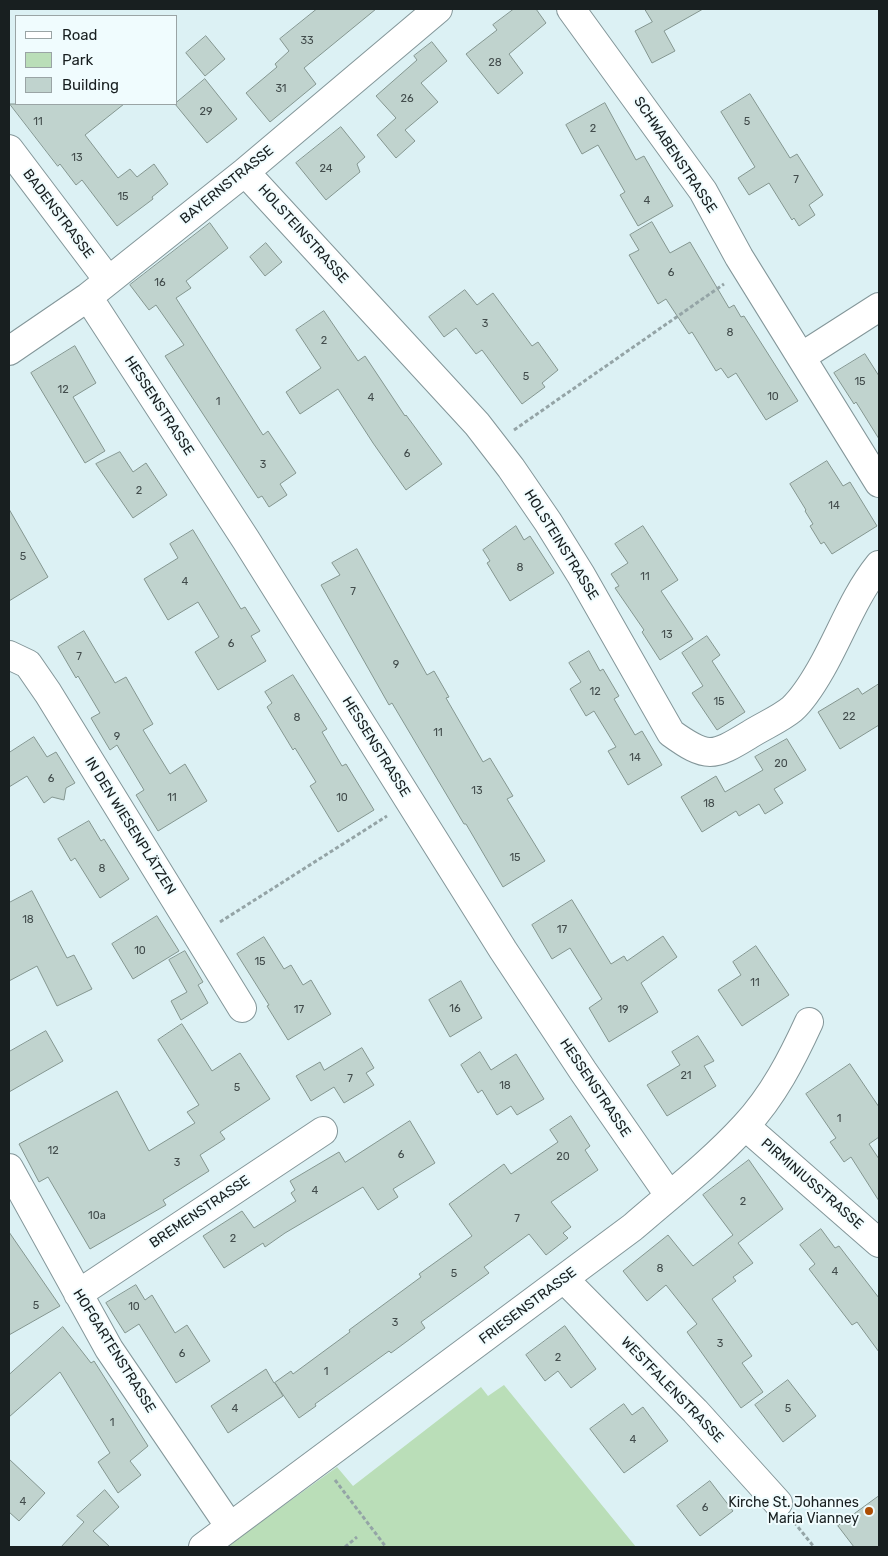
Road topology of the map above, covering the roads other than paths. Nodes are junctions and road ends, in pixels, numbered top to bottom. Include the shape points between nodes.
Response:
1 (438, 9) edge
2 (571, 9) edge
3 (9, 149) edge
4 (245, 172) junction
5 (98, 288) junction
6 (879, 307) edge
7 (9, 351) edge
8 (801, 358) junction
9 (879, 483) edge
10 (879, 565) edge
11 (9, 655) edge
12 (242, 1008) dead end
13 (809, 1022) dead end
14 (745, 1126) junction
15 (322, 1131) dead end
16 (9, 1168) edge
17 (669, 1195) junction
18 (879, 1243) edge
19 (564, 1279) junction
20 (78, 1294) junction
21 (778, 1503) dead end
22 (230, 1527) junction
23 (203, 1547) edge

1 - 4 street, BAYERNSTRASSE
2 - 8 street, SCHWABENSTRASSE via 703,192
3 - 5 street, BADENSTRASSE
4 - 5 street, BAYERNSTRASSE
4 - 10 street, HOLSTEINSTRASSE via 493,445 581,575 671,733 688,746 706,753 724,750 792,708 811,687
5 - 7 street, BAYERNSTRASSE
5 - 17 street, HESSENSTRASSE via 251,549 508,958
6 - 8 street
8 - 9 street, SCHWABENSTRASSE
11 - 12 street, IN DEN WIESENPLÄTZEN via 28,664 48,693
13 - 14 street, FRIESENSTRASSE via 773,1090
14 - 17 street, FRIESENSTRASSE
14 - 18 street, PIRMINIUSSTRASSE
15 - 20 street, BREMENSTRASSE
16 - 20 street, HOFGARTENSTRASSE
17 - 19 street, FRIESENSTRASSE
19 - 21 street, WESTFALENSTRASSE via 695,1411
19 - 22 street, FRIESENSTRASSE
20 - 22 street, HOFGARTENSTRASSE via 115,1357
22 - 23 street, FRIESENSTRASSE

